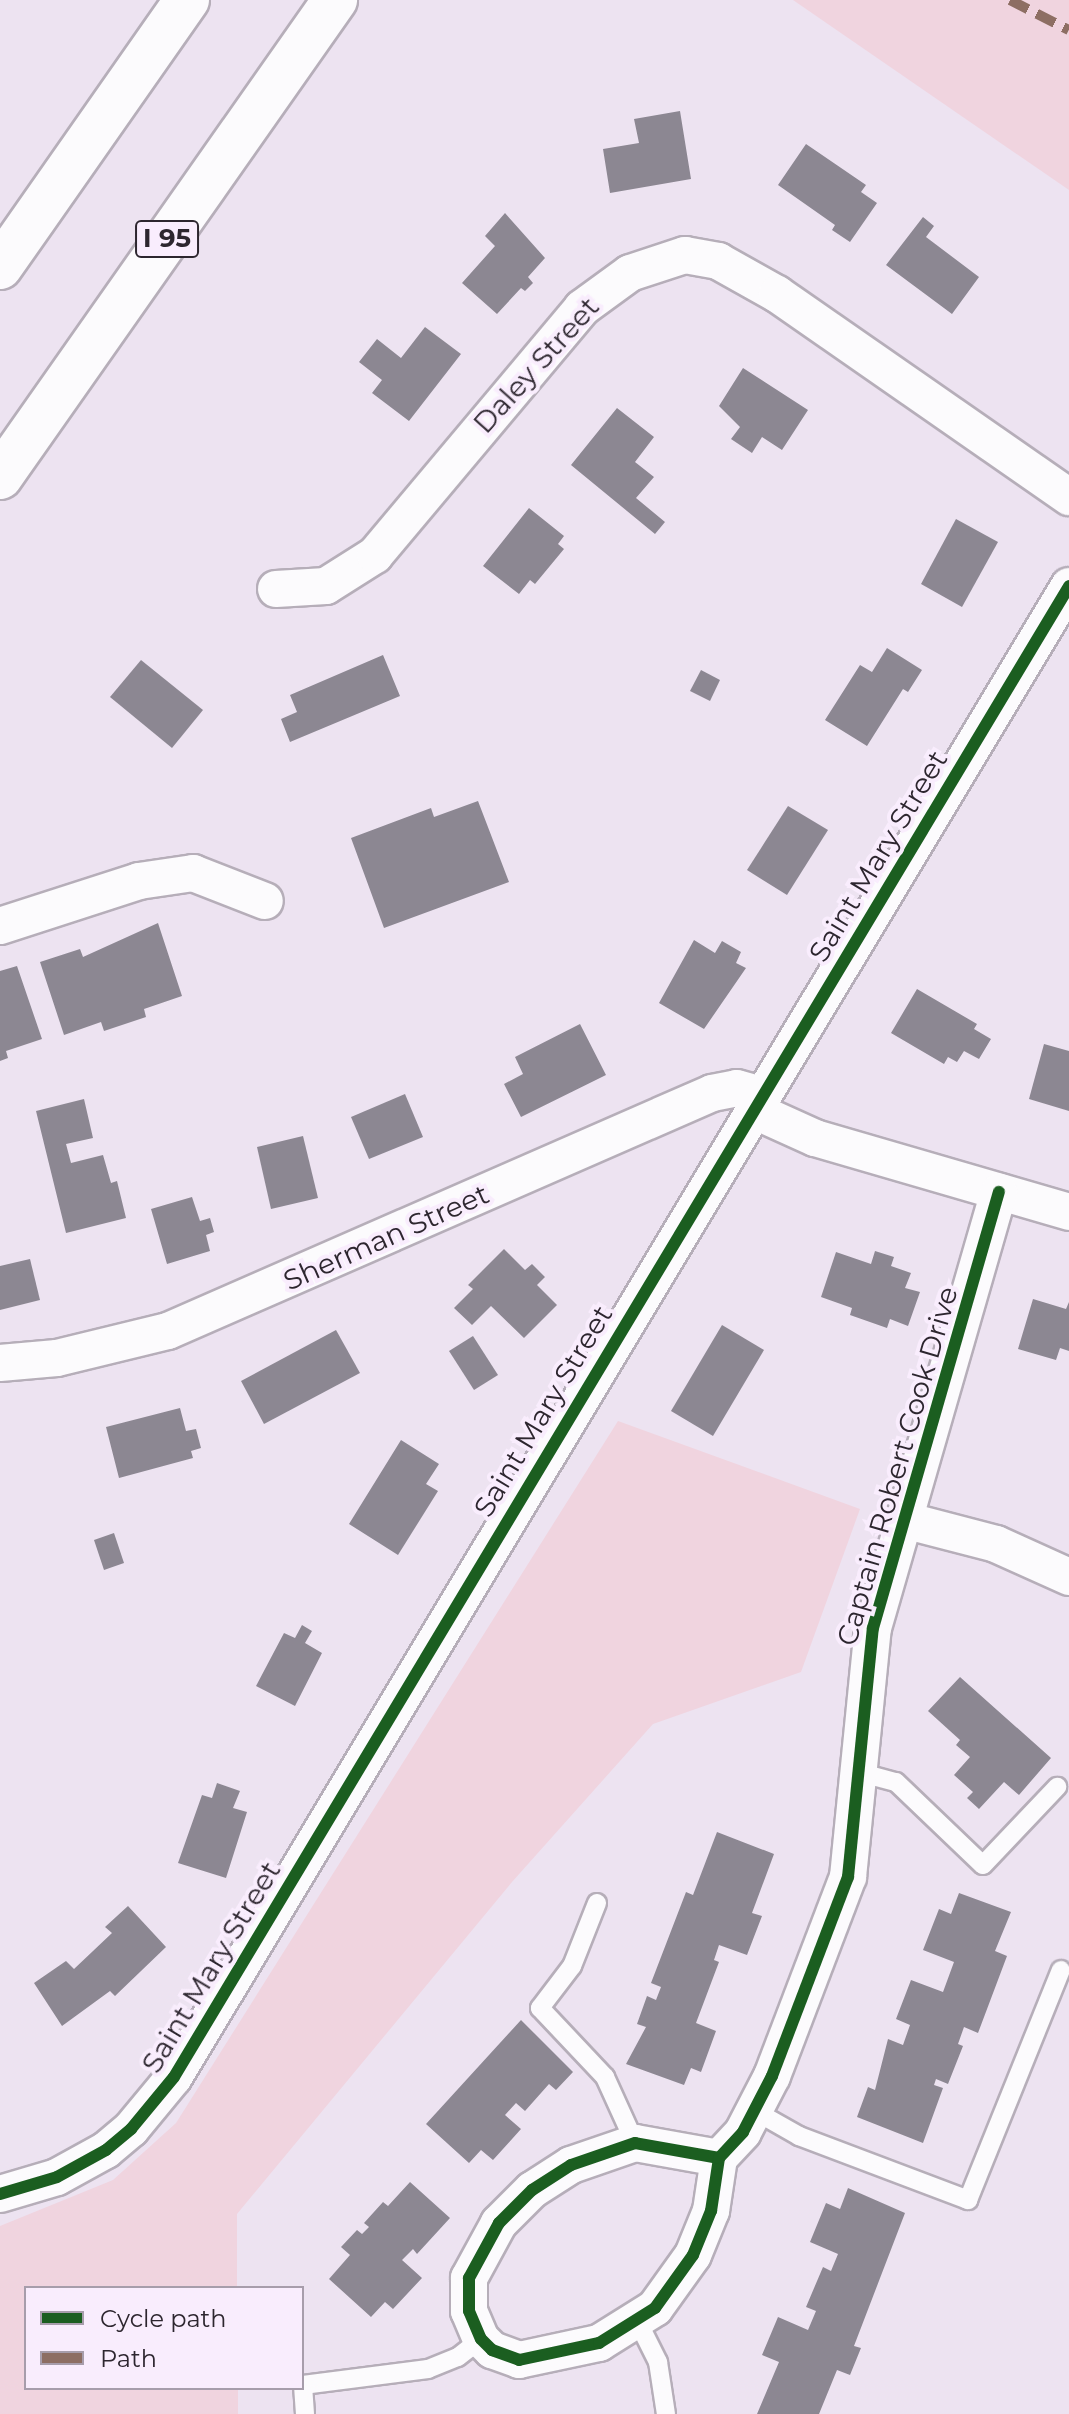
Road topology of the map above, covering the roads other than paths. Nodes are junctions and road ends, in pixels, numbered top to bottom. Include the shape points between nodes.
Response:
1 (187, 0) edge
2 (335, 0) edge
3 (0, 267) edge
4 (0, 477) edge
5 (1069, 497) edge
6 (1069, 586) edge
7 (276, 589) dead end
8 (265, 901) dead end
9 (0, 926) edge
10 (757, 1102) junction
11 (999, 1192) junction
12 (1069, 1212) edge
13 (0, 1363) edge
14 (904, 1520) junction
15 (1069, 1577) edge
16 (858, 1772) junction
17 (1057, 1787) dead end
18 (597, 1903) dead end
19 (1061, 1970) dead end
20 (755, 2111) junction
21 (635, 2143) junction
22 (719, 2158) junction
23 (0, 2194) edge
24 (638, 2322) junction
25 (481, 2339) junction
26 (304, 2385) edge
27 (303, 2390) edge
28 (305, 2414) edge
29 (666, 2414) edge

1 - 3 highway
2 - 4 highway, I 95
5 - 7 street, Daley Street via 777,294 718,261 685,255 630,273 582,308 375,555 326,586
6 - 10 street, Saint Mary Street
8 - 9 street via 193,873 139,881
10 - 11 street, Sherman Street via 804,1135
10 - 13 street, Sherman Street via 737,1088 712,1093 168,1331 57,1358
10 - 23 street, Saint Mary Street via 174,2077 106,2150 57,2177
11 - 12 street, Sherman Street
11 - 14 street, Captain Robert Cook Drive
14 - 15 street via 996,1544
14 - 16 street, Captain Robert Cook Drive via 867,1658
16 - 17 lane via 878,1773 896,1782 983,1865
16 - 20 street, Captain Robert Cook Drive via 853,1850 839,1906
18 - 21 lane via 572,1966 540,2008 605,2077
19 - 20 lane via 968,2200 799,2136
20 - 22 street, Captain Robert Cook Drive
21 - 22 street
21 - 25 street via 597,2154 551,2177 499,2223 469,2278 469,2311
22 - 24 street, Captain Robert Cook Drive via 711,2211 693,2255 670,2292
24 - 25 street, Captain Robert Cook Drive via 599,2343 537,2359 505,2357
24 - 29 lane via 658,2362
25 - 26 lane via 458,2357 428,2369
27 - 28 lane

